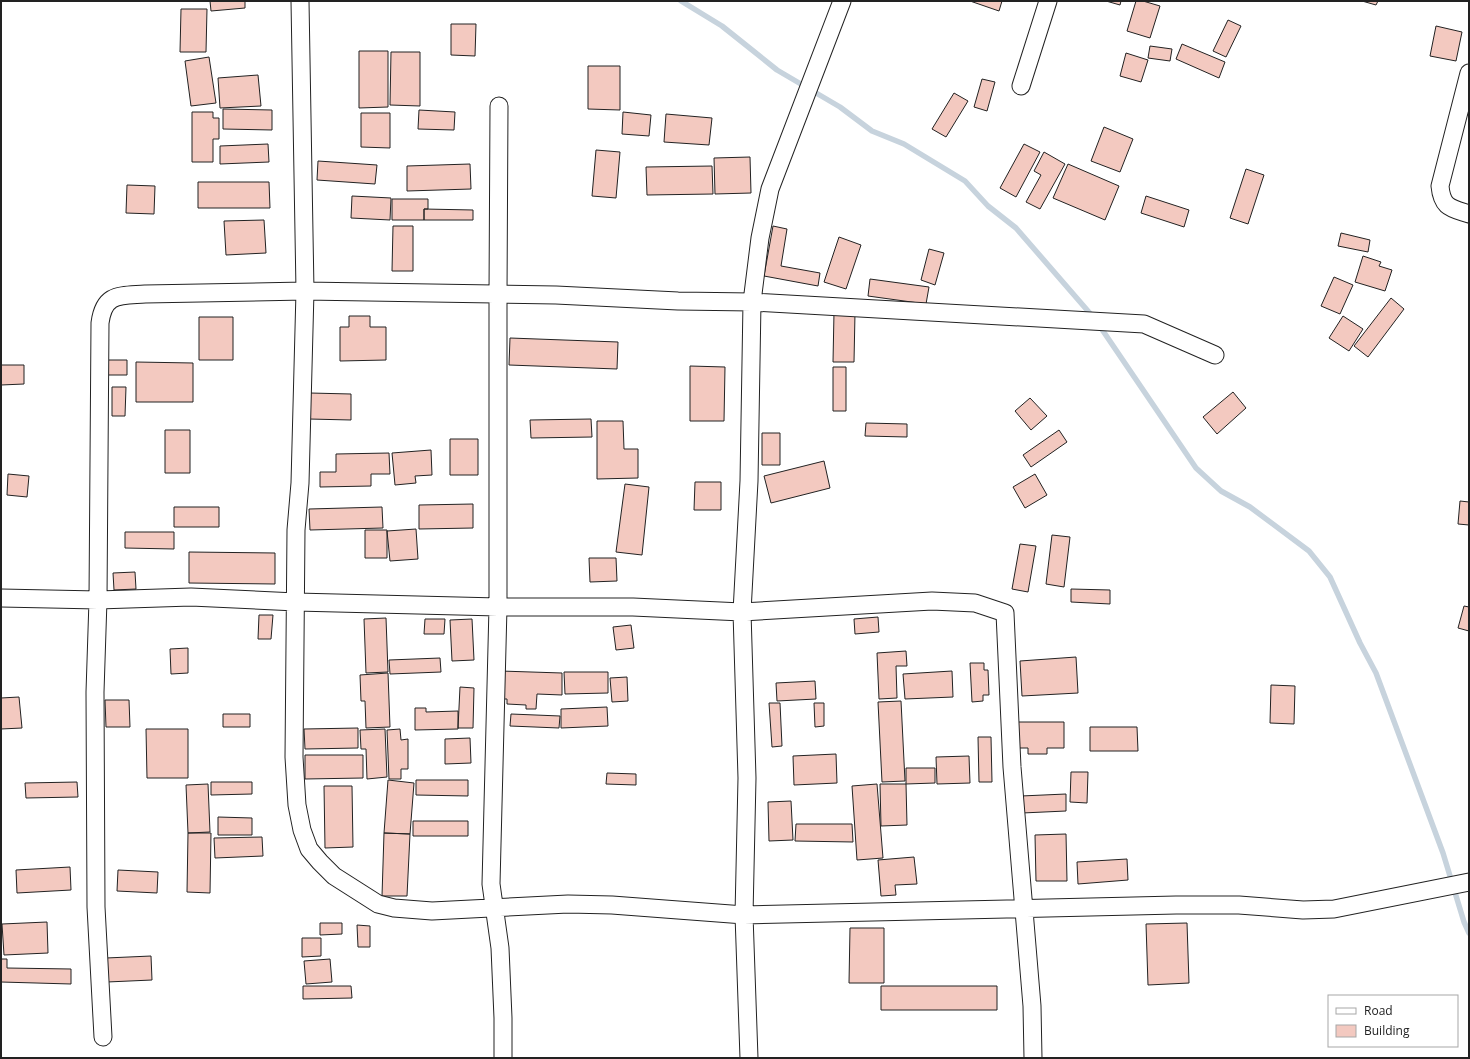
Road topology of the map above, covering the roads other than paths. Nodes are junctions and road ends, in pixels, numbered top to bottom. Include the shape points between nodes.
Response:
1 (300, 1) edge
2 (842, 1) edge
3 (1048, 1) edge
4 (1469, 73) edge
5 (1021, 86) dead end
6 (499, 106) dead end
7 (1469, 214) edge
8 (305, 291) junction
9 (498, 295) junction
10 (752, 302) junction
11 (1215, 355) dead end
12 (1, 598) edge
13 (98, 600) junction
14 (296, 602) junction
15 (498, 607) junction
16 (742, 612) junction
17 (1469, 882) edge
18 (495, 908) junction
19 (1025, 908) junction
20 (744, 915) junction
21 (103, 1037) dead end
22 (503, 1058) edge
23 (750, 1058) edge
24 (1033, 1058) edge

1 - 8 street
2 - 10 street via 770,189 760,238
3 - 5 street
4 - 7 street via 1440,186 1441,197 1445,203 1453,209
6 - 9 street
8 - 9 street
8 - 13 street via 145,294 119,296 106,304 100,323
8 - 14 street via 300,483 296,530
9 - 10 street
9 - 15 street
10 - 11 street via 1144,324
10 - 16 street via 749,481
12 - 13 street
13 - 14 street via 191,597
13 - 21 street via 95,692 96,907
14 - 15 street
14 - 18 street via 294,757 302,830 309,849 334,876 378,904 432,911
15 - 16 street via 633,607
15 - 18 street via 491,884
16 - 19 street via 932,601 975,603 1005,613 1012,767
16 - 20 street via 747,778
17 - 19 street via 1334,909 1303,910 1239,905
18 - 20 street via 568,904 605,905
18 - 22 street via 500,948
19 - 20 street
19 - 24 street
20 - 23 street

